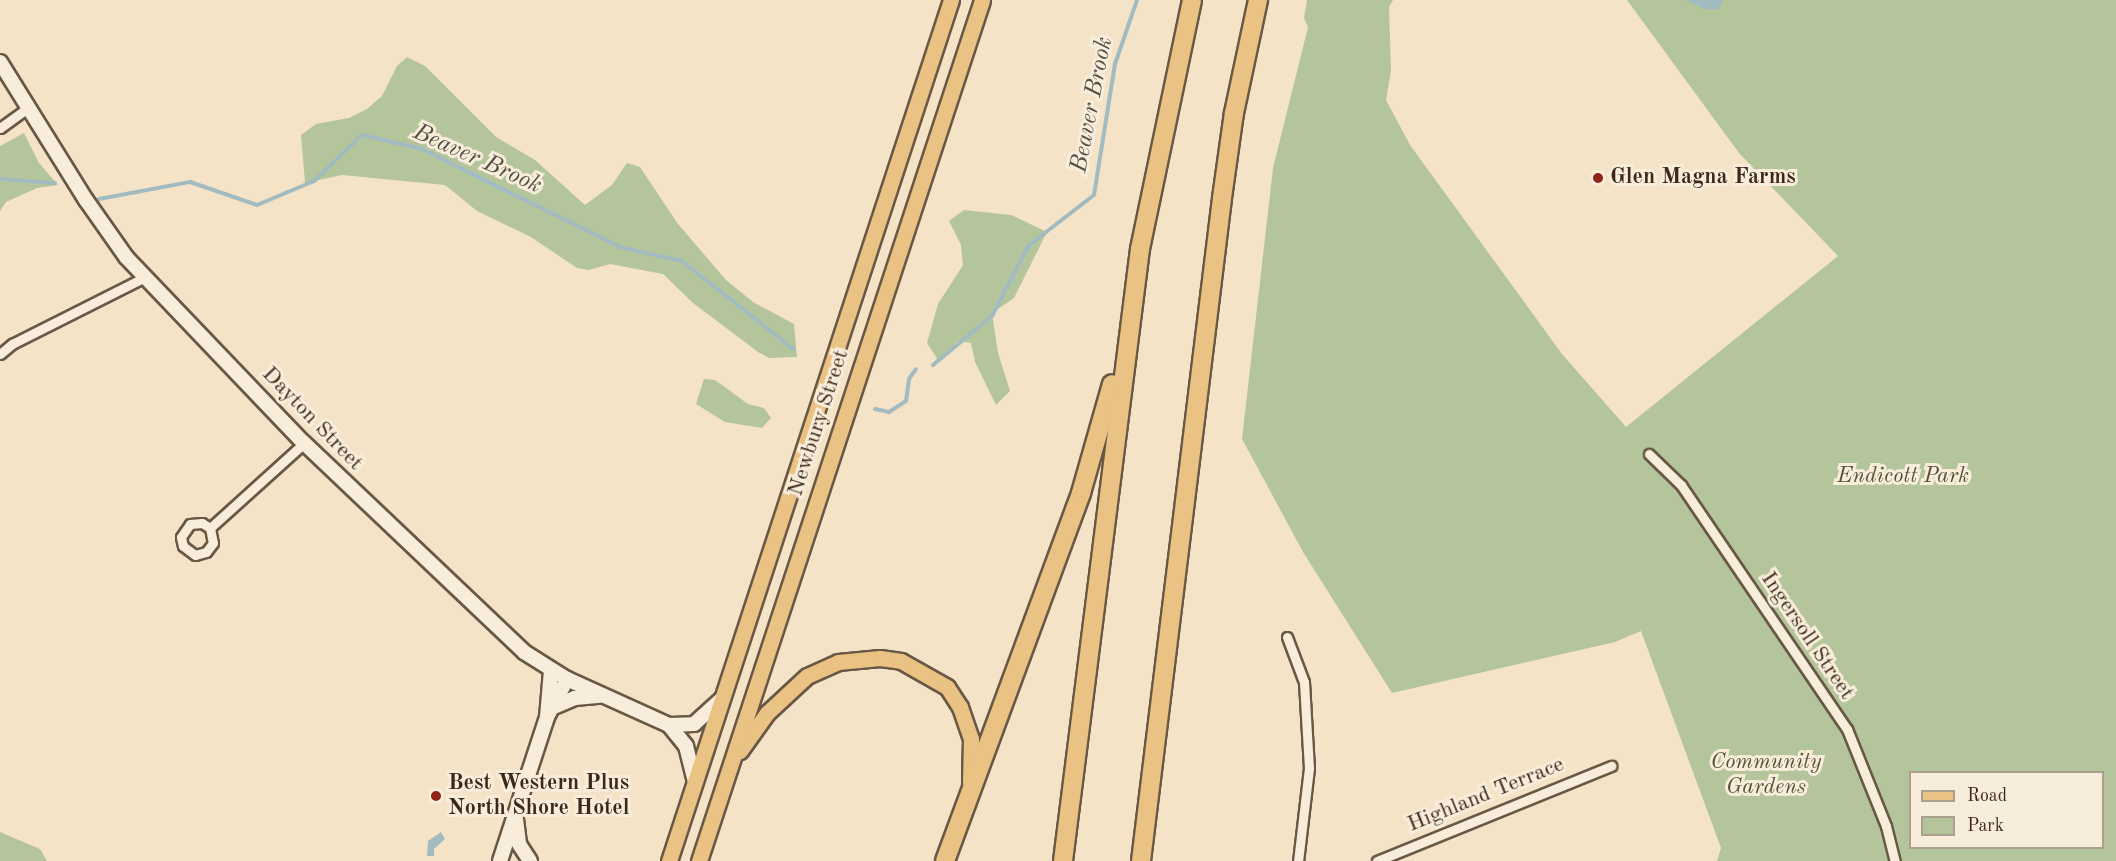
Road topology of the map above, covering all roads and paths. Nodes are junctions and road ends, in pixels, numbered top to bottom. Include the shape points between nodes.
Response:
1 (942, 0) edge
2 (951, 0) edge
3 (982, 0) edge
4 (1192, 0) edge
5 (1258, 0) edge
6 (942, 28) junction
7 (0, 62) edge
8 (29, 107) junction
9 (0, 128) edge
10 (145, 277) junction
11 (1132, 311) junction
12 (0, 354) edge
13 (304, 443) junction
14 (1649, 454) dead end
15 (210, 528) dead end
16 (1287, 637) dead end
17 (551, 670) junction
18 (567, 679) junction
19 (603, 696) junction
20 (722, 699) junction
21 (552, 712) junction
22 (669, 725) junction
23 (731, 764) junction
24 (1611, 766) dead end
25 (695, 781) junction
26 (968, 797) junction
27 (516, 813) junction
28 (500, 861) edge
29 (530, 861) edge
30 (669, 861) edge
31 (699, 861) edge
32 (945, 861) edge
33 (1063, 861) edge
34 (1141, 861) edge
35 (1298, 861) edge
36 (1377, 861) edge
37 (1895, 861) edge

1 - 6 street
2 - 6 main road, Newbury Street
3 - 23 main road, Newbury Street
4 - 11 highway via 1150,185
5 - 34 highway via 1234,113 1222,198
6 - 20 main road, Newbury Street
7 - 8 main road, Dayton Street
8 - 9 street
8 - 10 main road, Dayton Street via 86,200
10 - 12 street via 12,344
10 - 13 main road, Dayton Street
11 - 26 highway via 1081,493
11 - 33 highway
13 - 15 street
13 - 17 main road, Dayton Street via 507,638
14 - 37 street, Ingersoll Street via 1681,485 1847,729 1886,825
16 - 35 street via 1304,682 1309,768
17 - 18 main road, Dayton Street
17 - 21 main road
18 - 19 main road, Dayton Street
18 - 21 main road
19 - 21 main road via 575,698
19 - 22 main road, Dayton Street
20 - 22 main road via 694,724
20 - 25 main road, Newbury Street
21 - 27 main road
22 - 25 main road, Dayton Street via 686,746
23 - 26 main road via 767,713 807,676 829,665 862,657 901,661 935,677 960,707 971,739
23 - 31 main road, Newbury Street
24 - 36 street, Highland Terrace
25 - 30 main road, Newbury Street
26 - 32 highway
27 - 28 main road
27 - 29 main road via 519,844

